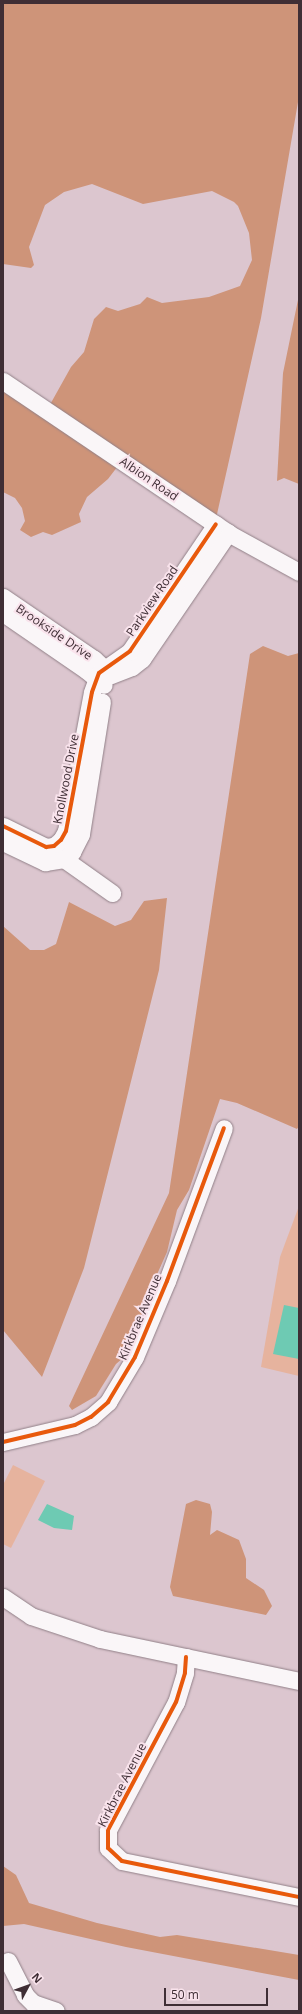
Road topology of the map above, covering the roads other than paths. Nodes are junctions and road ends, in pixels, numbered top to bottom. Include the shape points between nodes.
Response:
1 (3, 380) edge
2 (222, 528) junction
3 (299, 572) edge
4 (3, 597) edge
5 (3, 613) edge
6 (104, 677) junction
7 (3, 826) edge
8 (3, 842) edge
9 (64, 859) junction
10 (112, 893) dead end
11 (224, 1128) dead end
12 (3, 1442) edge
13 (3, 1597) edge
14 (186, 1658) junction
15 (299, 1681) edge
16 (299, 1897) edge
17 (8, 1961) dead end
18 (56, 2011) edge

1 - 2 street, Albion Road
2 - 3 street, Albion Road
2 - 6 street, Parkview Road via 142,659 132,667
4 - 6 street, Brookside Drive via 94,659
5 - 6 street, Brookside Drive via 86,670
6 - 7 street, Knollwood Drive via 66,831 54,846 46,847
6 - 9 street, Knollwood Drive via 81,834 72,852
8 - 9 street via 45,862
9 - 10 street
11 - 12 street, Kirkbrae Avenue via 167,1281 135,1357 108,1402 91,1417 75,1425
13 - 14 street via 31,1616 79,1632
14 - 15 street
14 - 16 street, Kirkbrae Avenue via 185,1673 176,1702 108,1830 108,1848 122,1861
17 - 18 street via 25,1995 33,2003

